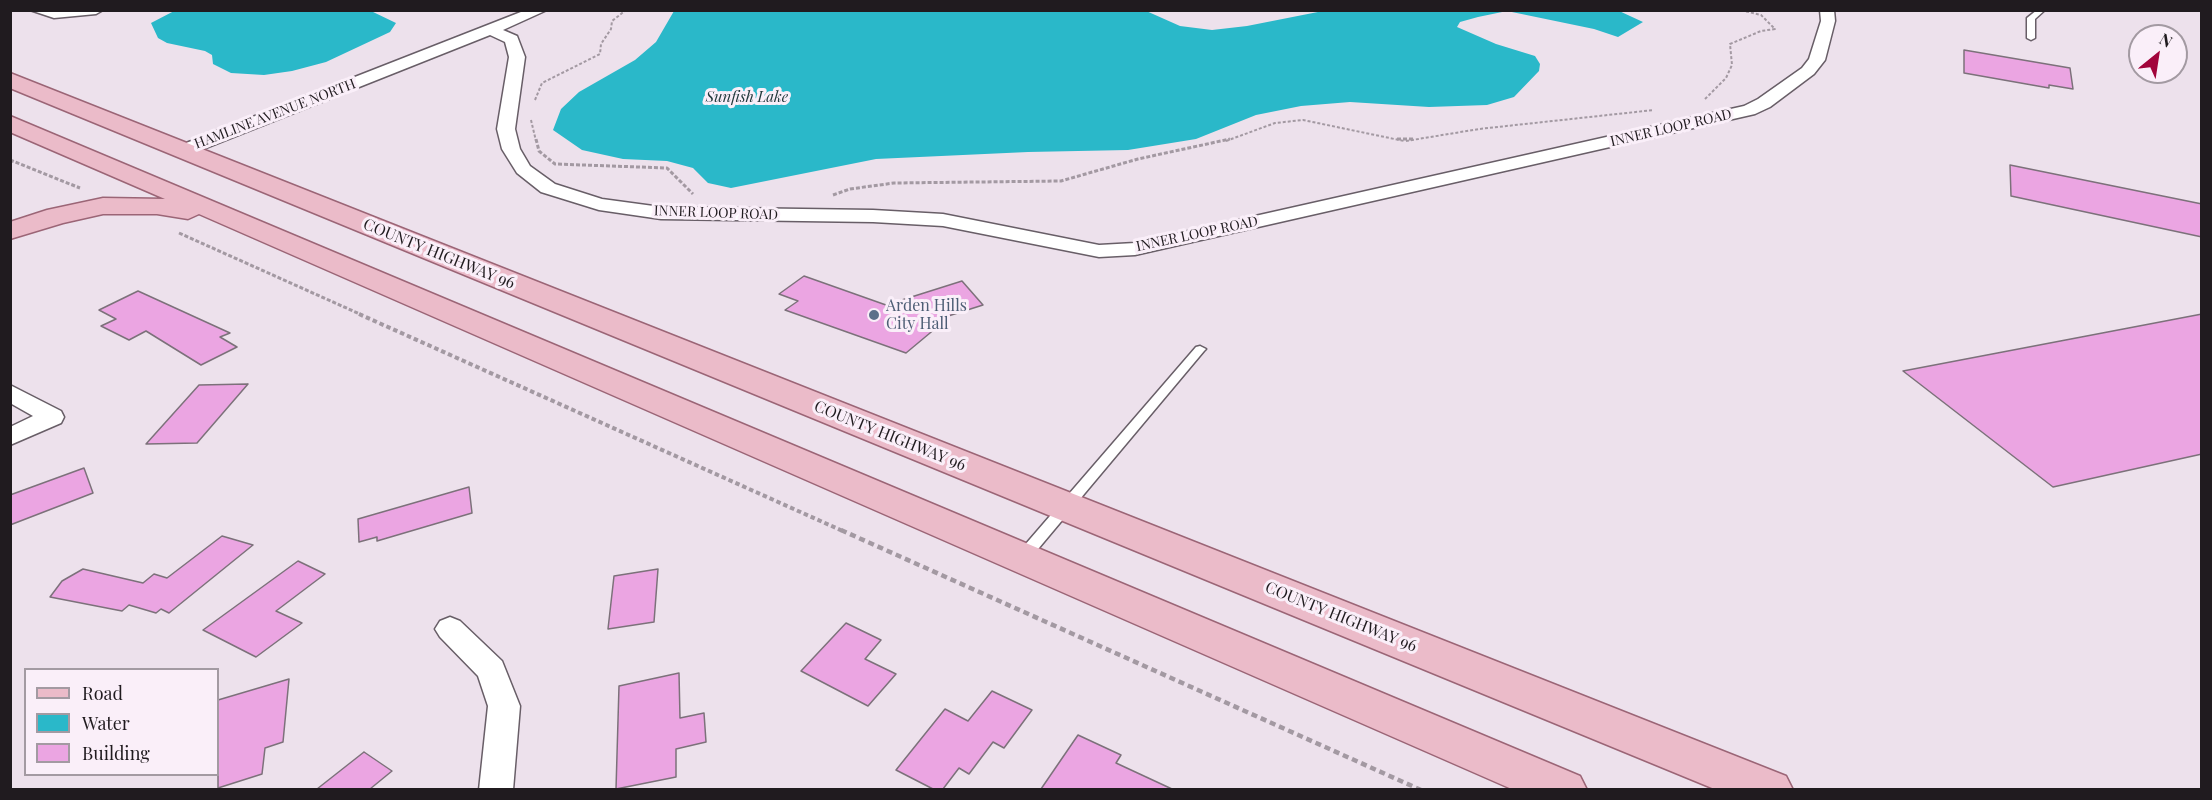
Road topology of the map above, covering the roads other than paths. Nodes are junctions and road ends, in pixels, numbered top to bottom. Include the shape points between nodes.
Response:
1 (37, 10) edge
2 (96, 10) edge
3 (540, 10) edge
4 (1827, 10) edge
5 (2042, 10) edge
6 (490, 30) junction
7 (2031, 38) dead end
8 (10, 80) edge
9 (10, 123) edge
10 (182, 151) junction
11 (126, 173) junction
12 (10, 220) edge
13 (254, 228) junction
14 (10, 231) edge
15 (1200, 349) dead end
16 (10, 392) edge
17 (10, 437) edge
18 (1068, 507) junction
19 (1022, 558) junction
20 (450, 629) dead end
21 (496, 789) edge
22 (1564, 789) edge
23 (1770, 789) edge

1 - 2 street via 54,14
3 - 6 street, HAMLINE AVENUE NORTH
4 - 6 street, INNER LOOP ROAD via 1828,21 1817,60 1808,71 1749,110 1135,249 1099,251 943,220 662,213 599,204 548,188 523,169 511,149 506,129 517,57 512,39
5 - 7 lane via 2031,18
6 - 10 street, HAMLINE AVENUE NORTH
8 - 10 main road, COUNTY HIGHWAY 96
9 - 11 main road
10 - 11 main road, HAMLINE AVENUE NORTH
10 - 18 main road, COUNTY HIGHWAY 96
11 - 12 main road, HAMLINE AVENUE NORTH
11 - 13 main road
13 - 14 main road via 171,207 130,206 82,210
13 - 19 main road
15 - 18 lane
16 - 17 street via 52,417
18 - 19 lane
18 - 23 main road, COUNTY HIGHWAY 96
19 - 22 main road
20 - 21 street via 491,670 504,706

